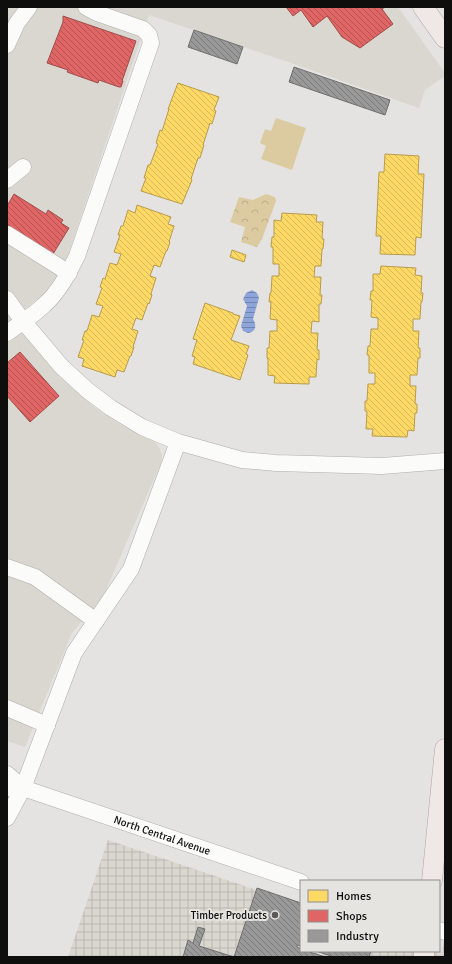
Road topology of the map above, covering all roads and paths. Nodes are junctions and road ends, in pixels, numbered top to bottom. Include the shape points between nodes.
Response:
1 (86, 7) edge
2 (423, 7) edge
3 (27, 9) edge
4 (7, 22) edge
5 (445, 38) edge
6 (7, 45) edge
7 (23, 167) dead end
8 (7, 180) edge
9 (7, 234) edge
10 (69, 273) junction
11 (7, 299) edge
12 (23, 321) junction
13 (7, 333) edge
14 (178, 442) junction
15 (445, 461) edge
16 (7, 567) edge
17 (96, 621) junction
18 (7, 708) edge
19 (47, 725) junction
20 (445, 749) edge
21 (7, 774) edge
22 (7, 788) edge
23 (23, 788) junction
24 (7, 818) edge
25 (432, 880) edge
26 (300, 882) edge

1 - 10 street via 142,29 149,35 150,43
2 - 5 main road
3 - 4 street
3 - 6 street
7 - 8 street
9 - 10 street
10 - 12 street via 50,299
11 - 12 street
12 - 13 street
12 - 14 street via 61,366 86,390 142,427
14 - 15 street via 242,460 276,463 382,466
14 - 17 street via 131,569
16 - 17 street via 36,577
17 - 19 street via 74,653
18 - 19 street
19 - 23 street
20 - 25 main road
21 - 23 street, North Central Avenue
22 - 23 street, North Central Avenue
23 - 24 street
23 - 26 street, North Central Avenue

